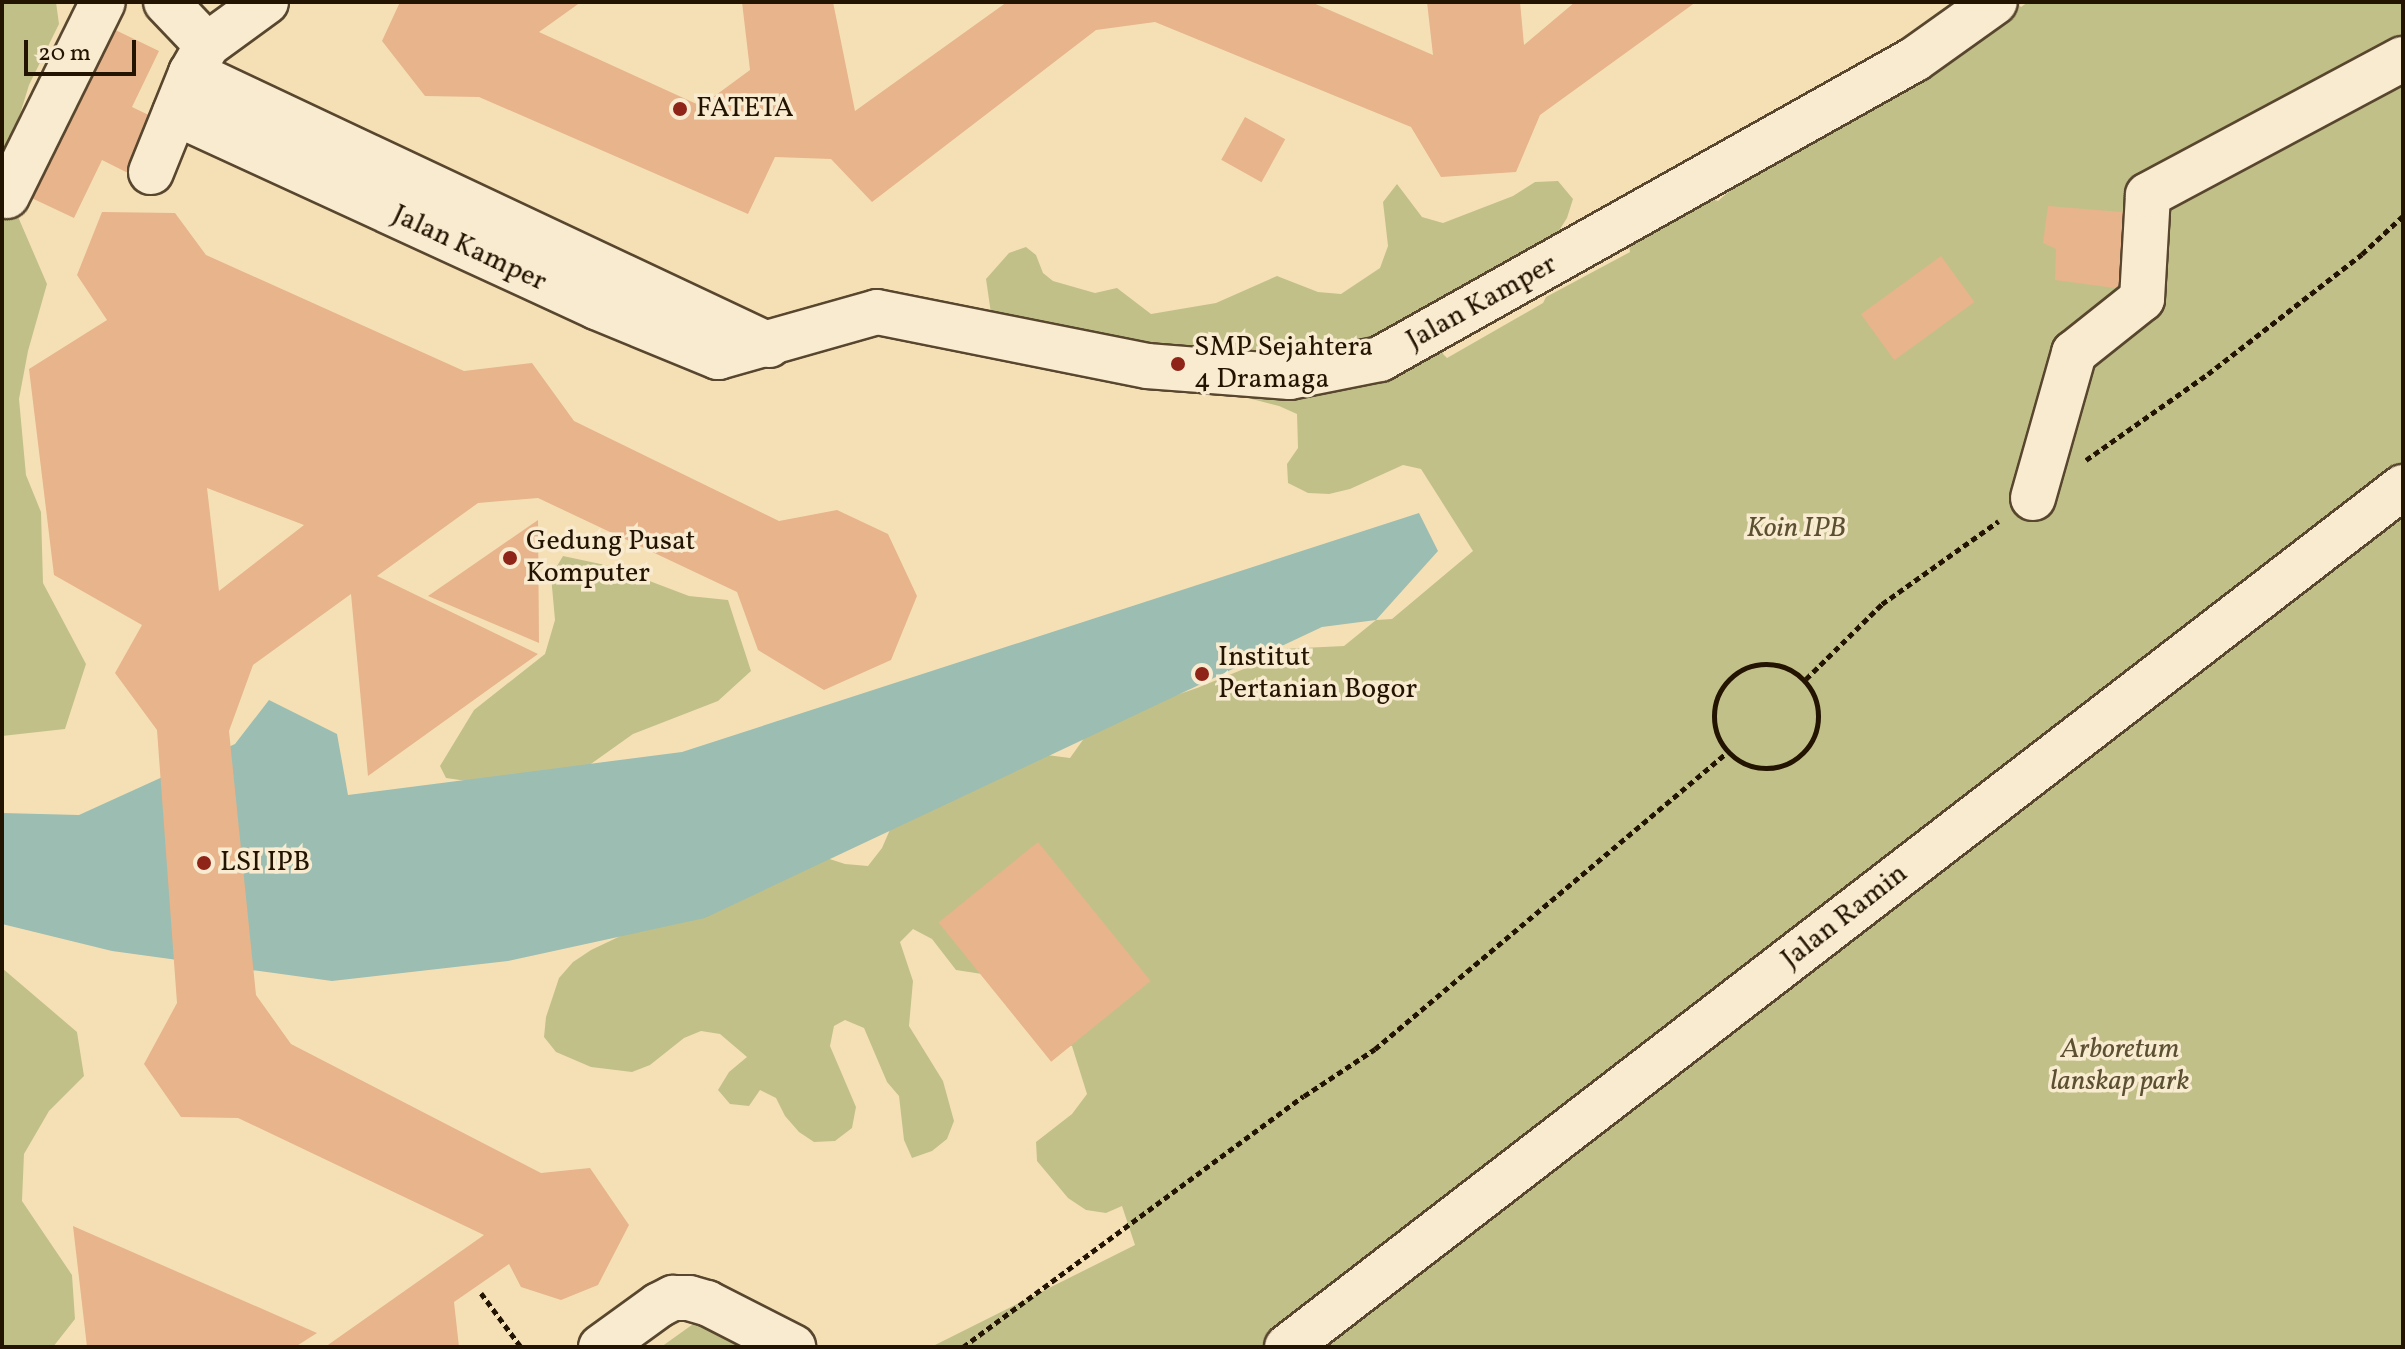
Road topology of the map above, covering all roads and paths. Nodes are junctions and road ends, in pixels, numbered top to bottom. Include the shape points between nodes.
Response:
1 (103, 2) edge
2 (166, 2) edge
3 (266, 2) edge
4 (1995, 2) edge
5 (199, 59) junction
6 (2403, 59) edge
7 (175, 113) junction
8 (151, 172) dead end
9 (7, 196) dead end
10 (2403, 216) edge
11 (769, 345) junction
12 (2083, 462) dead end
13 (2403, 487) edge
14 (2033, 498) joint
15 (1806, 679) junction
16 (1727, 753) junction
17 (481, 1293) dead end
18 (521, 1347) edge
19 (601, 1347) edge
20 (793, 1347) edge
21 (963, 1347) edge
22 (1287, 1347) edge

1 - 9 street
2 - 5 street, Jalan Kamper
3 - 5 street
4 - 11 street, Jalan Kamper via 1915,59 1380,359 1290,377 1147,366 877,312
5 - 7 street
5 - 11 street, Jalan Kamper
6 - 14 street via 2148,195 2142,299 2074,353
7 - 8 street
7 - 11 street, Jalan Kamper via 596,307 718,357
10 - 12 path via 2208,374
13 - 22 street, Jalan Ramin
14 - 15 path via 1882,604
15 - 16 path via 1776,664 1743,668 1719,691 1715,712 1713,723
15 - 16 path via 1820,709 1818,720 1813,742 1789,765 1756,769
16 - 21 path via 1375,1049 1205,1167
17 - 18 path
19 - 20 street via 659,1305 689,1298

